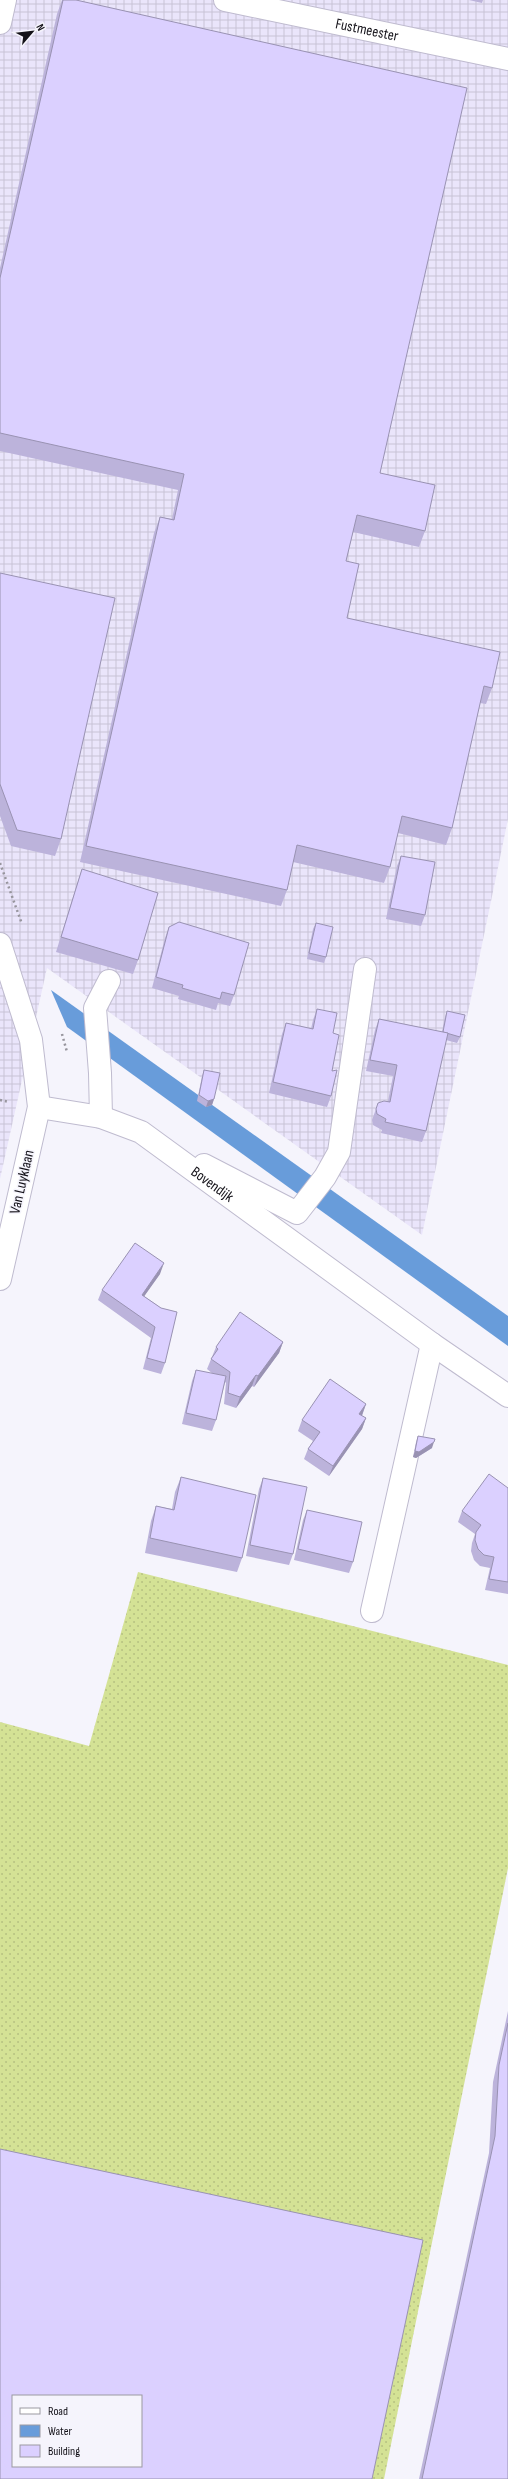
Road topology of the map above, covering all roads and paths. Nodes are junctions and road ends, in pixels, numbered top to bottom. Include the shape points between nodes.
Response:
1 (5, 0) edge
2 (225, 0) edge
3 (0, 24) edge
4 (508, 59) edge
5 (0, 944) edge
6 (365, 969) dead end
7 (109, 981) dead end
8 (39, 1107) junction
9 (101, 1117) junction
10 (141, 1132) junction
11 (0, 1279) edge
12 (432, 1344) junction
13 (508, 1396) edge
14 (372, 1611) dead end

1 - 3 street
2 - 4 street, Fustmeester
5 - 8 street via 32,1040
6 - 10 street via 340,1152 326,1177 297,1213
7 - 9 street via 95,1008
8 - 9 street, Bovendijk
8 - 11 street, Van Luyklaan
9 - 10 street, Bovendijk
10 - 12 street, Bovendijk
12 - 13 street, Bovendijk
12 - 14 street

